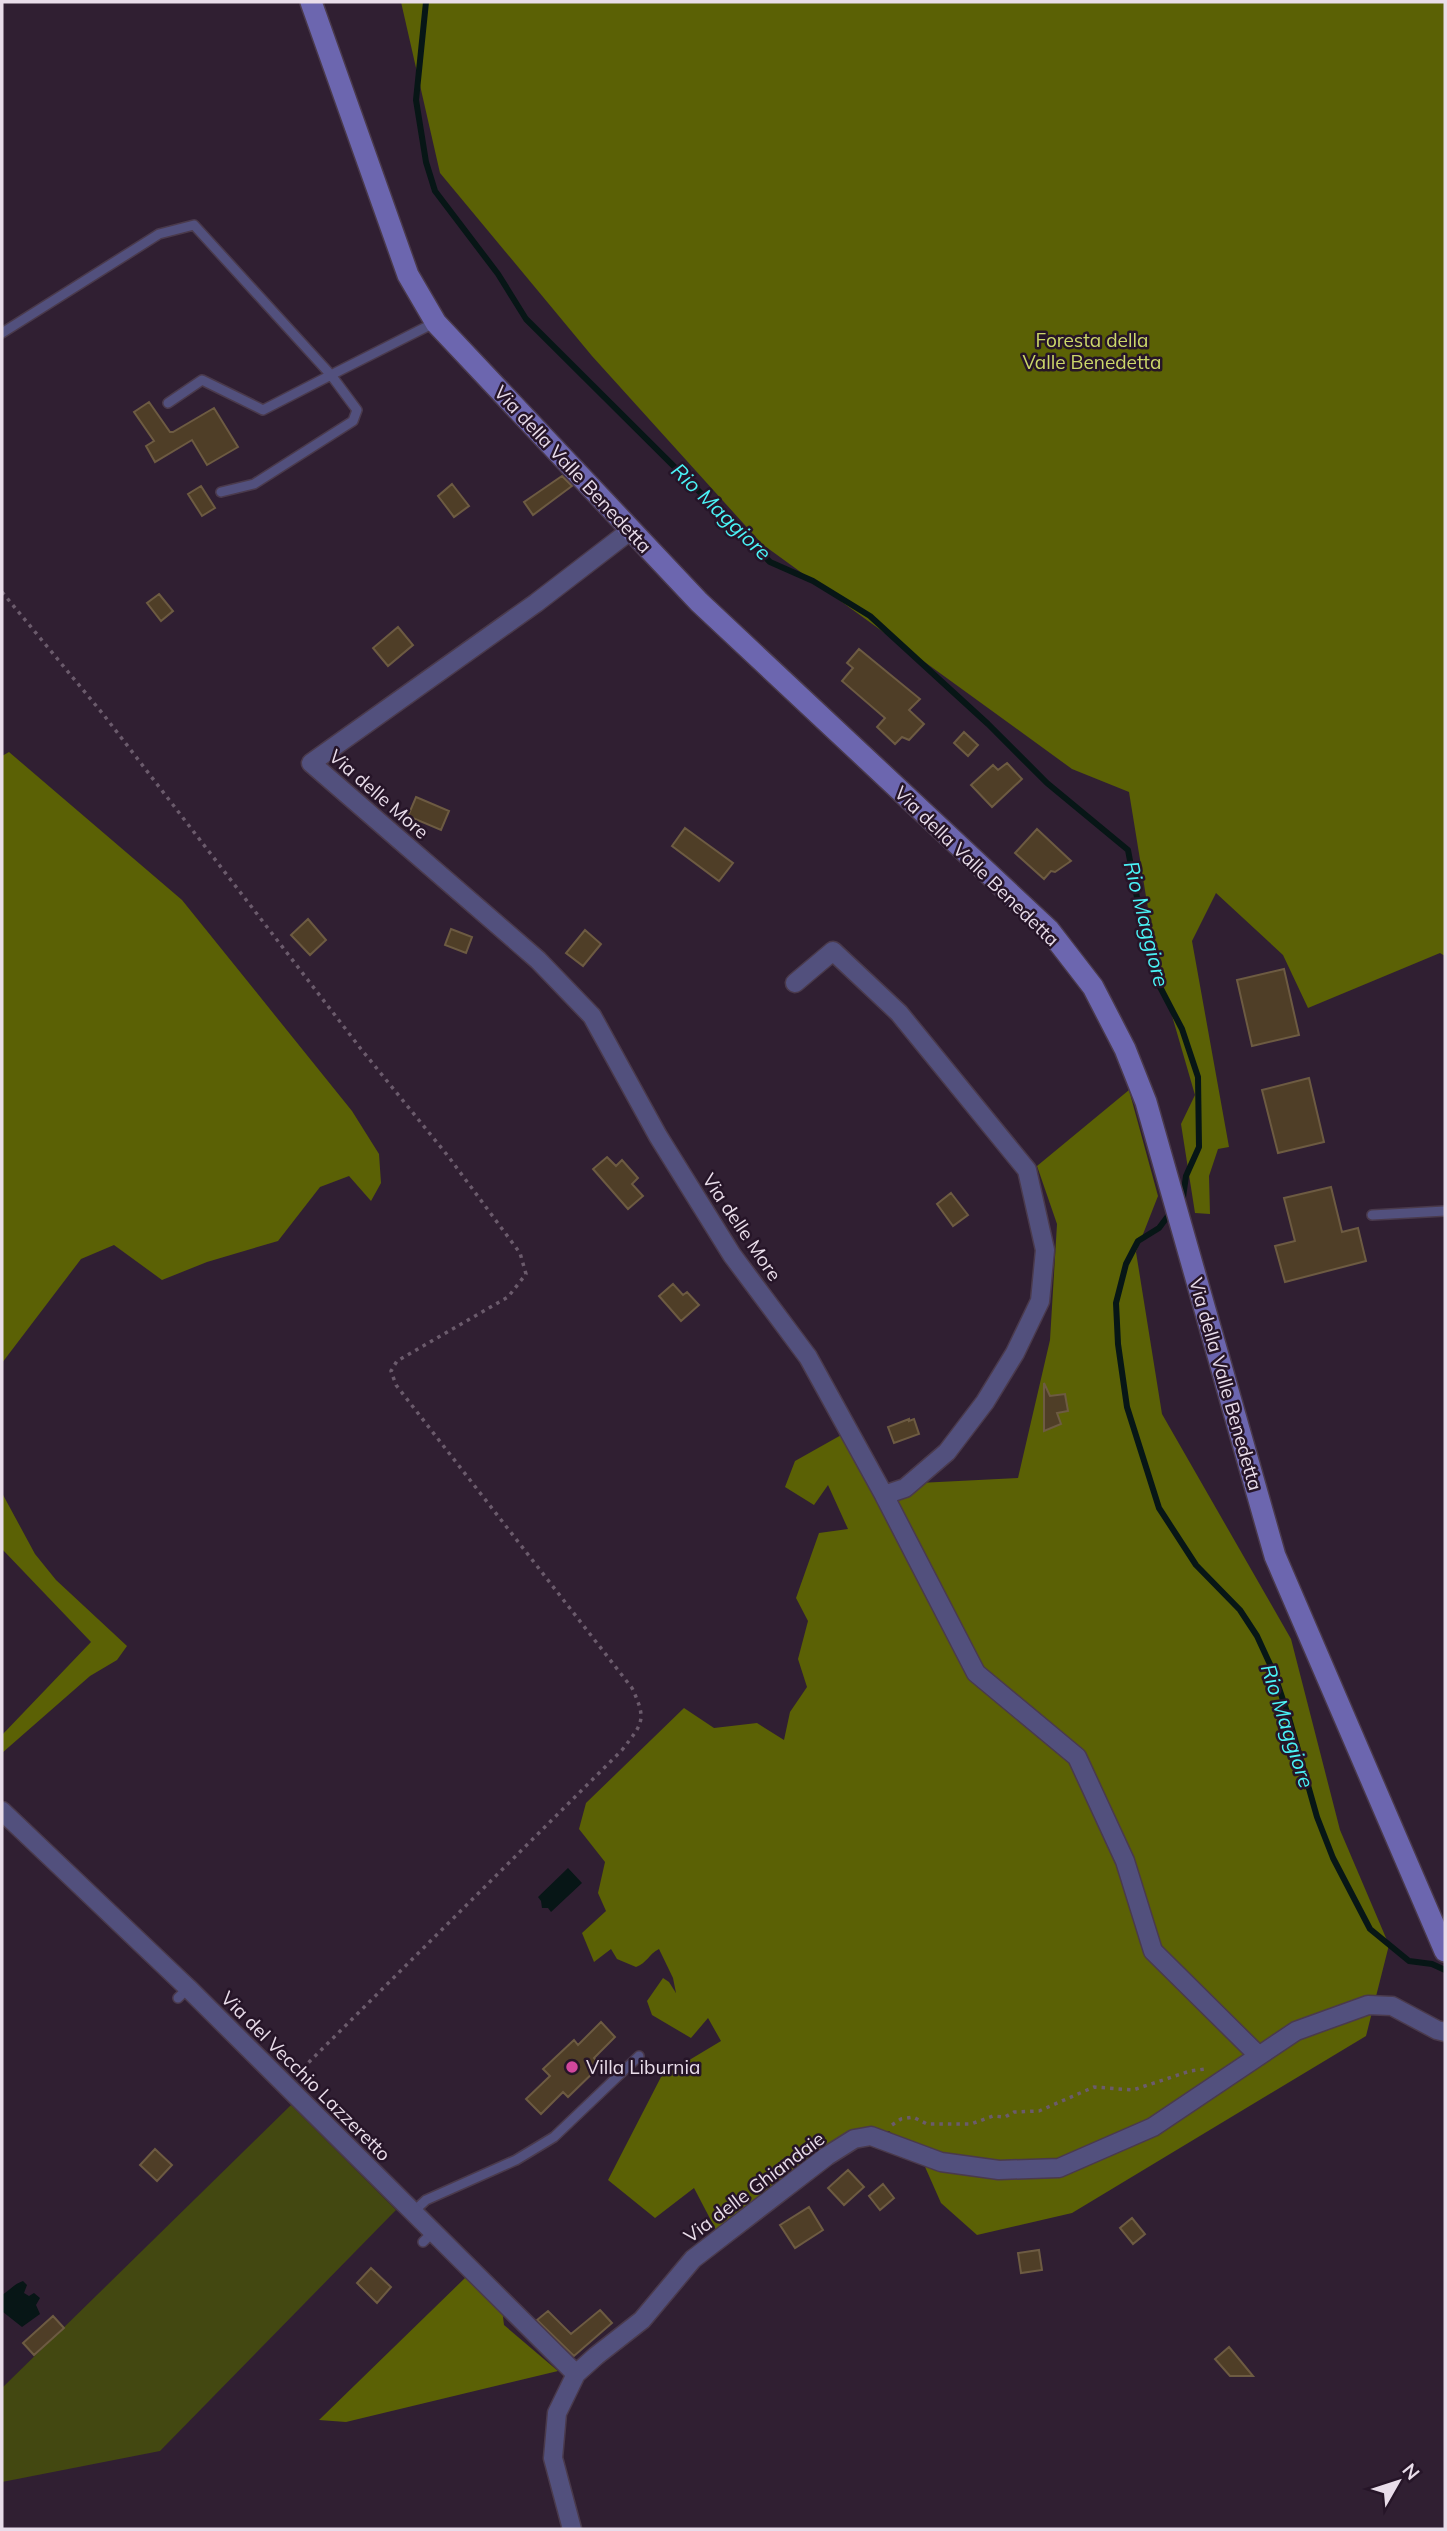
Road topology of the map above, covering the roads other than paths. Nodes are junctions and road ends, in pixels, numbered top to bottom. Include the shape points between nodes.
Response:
1 (311, 2) edge
2 (436, 323) junction
3 (2, 333) edge
4 (331, 375) junction
5 (168, 403) dead end
6 (221, 492) dead end
7 (631, 530) junction
8 (795, 983) dead end
9 (1445, 1211) edge
10 (1372, 1215) dead end
11 (884, 1494) junction
12 (7, 1821) edge
13 (1443, 1941) edge
14 (1445, 2032) edge
15 (639, 2056) dead end
16 (1259, 2056) junction
17 (413, 2213) junction
18 (576, 2374) junction
19 (572, 2529) edge

1 - 2 main road, Via della Valle Benedetta via 408,275
2 - 4 lane
2 - 7 main road, Via della Valle Benedetta
3 - 4 lane via 159,234 194,225
4 - 5 lane via 262,411 202,380
4 - 6 lane via 357,410 353,421 254,484
7 - 11 street, Via delle More via 312,763 538,960 592,1016 658,1136 732,1255 808,1357
7 - 13 main road, Via della Valle Benedetta via 699,602 1049,930 1093,987 1146,1102 1275,1556
8 - 11 street via 833,951 899,1013 1027,1170 1045,1250 1040,1301 985,1402 947,1452 905,1488
9 - 10 lane
11 - 16 street via 976,1673 1077,1757 1125,1861 1153,1951
12 - 17 street, Via del Vecchio Lazzeretto
14 - 16 street, Via delle Ghiandaie via 1392,2007 1368,2005 1296,2031
15 - 17 lane via 554,2137 516,2160 426,2200
16 - 18 street, Via delle Ghiandaie via 1153,2127 1059,2168 999,2170 941,2162 871,2136 854,2139 693,2259 642,2320
17 - 18 street, Via del Vecchio Lazzeretto via 428,2237
18 - 19 street, Via delle Ghiandaie via 557,2413 553,2458

